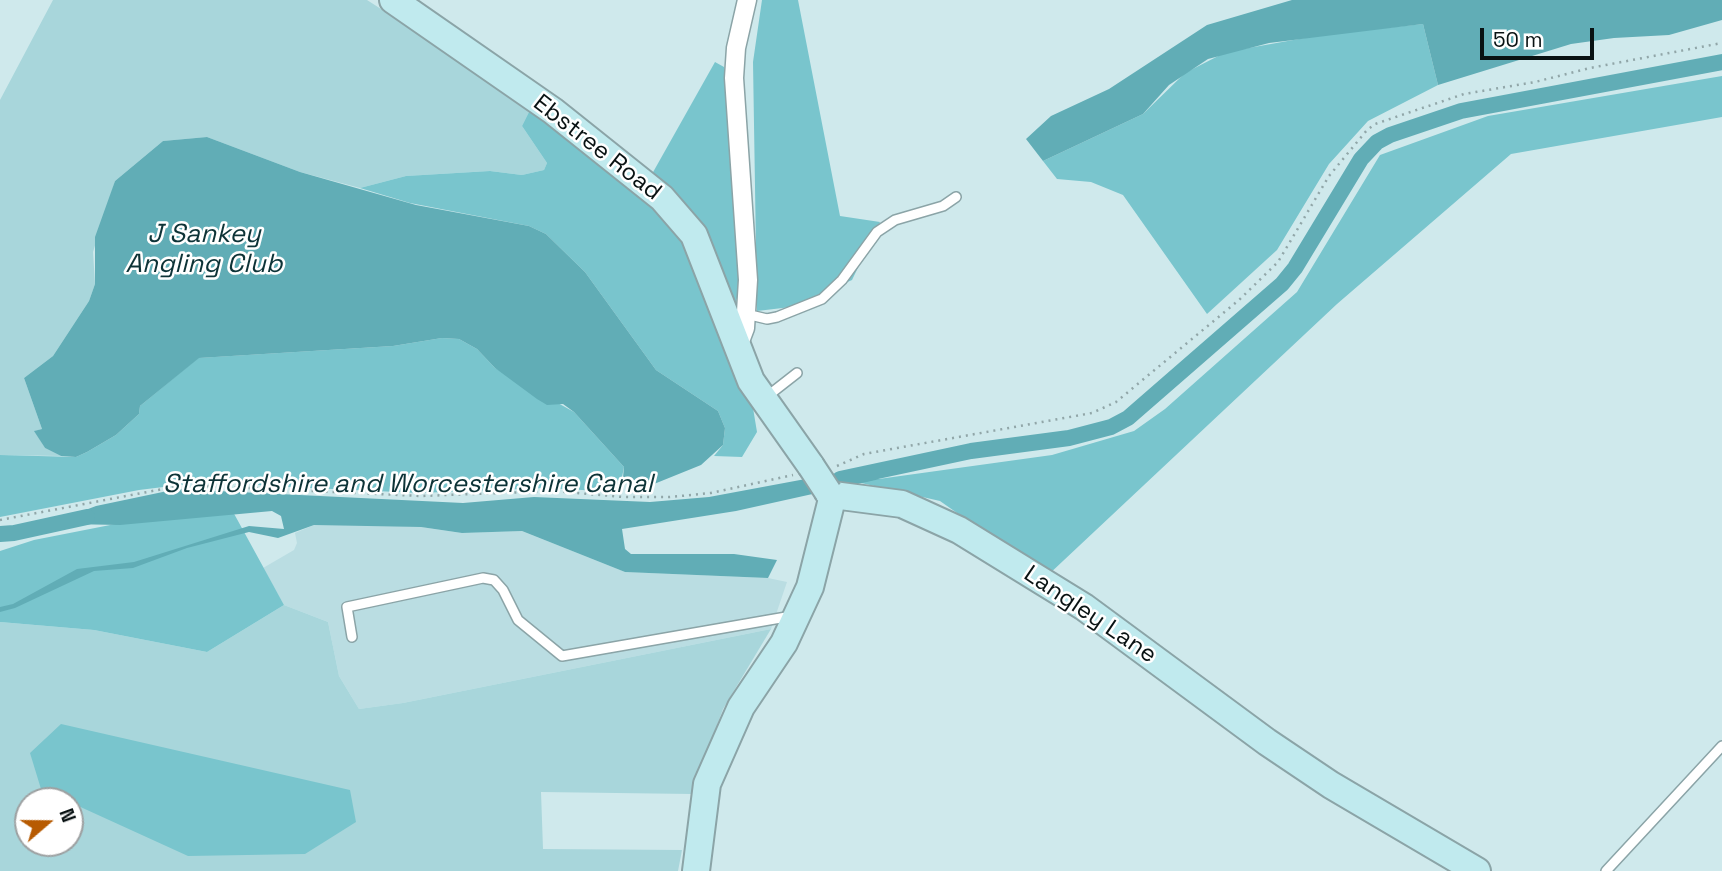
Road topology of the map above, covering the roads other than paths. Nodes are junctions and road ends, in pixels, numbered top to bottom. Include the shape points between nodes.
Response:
1 (393, 0) edge
2 (747, 0) edge
3 (956, 197) dead end
4 (746, 314) junction
5 (737, 349) junction
6 (797, 373) dead end
7 (763, 400) junction
8 (819, 479) junction
9 (797, 615) junction
10 (352, 637) dead end
11 (1722, 746) edge
12 (696, 871) edge
13 (1477, 871) edge
14 (1606, 871) edge

1 - 5 street, Ebstree Road via 553,111 662,198 694,235
2 - 4 street via 734,78 748,280
3 - 4 lane via 943,206 895,220 877,232 822,299 767,319
4 - 5 street
5 - 7 street
6 - 7 lane
7 - 8 street
8 - 9 street via 810,587
8 - 13 street, Langley Lane via 902,504 960,530 1084,607 1331,785
9 - 10 lane via 562,656 518,620 494,580 483,578 347,607
9 - 12 street via 741,707 707,784
11 - 14 lane

